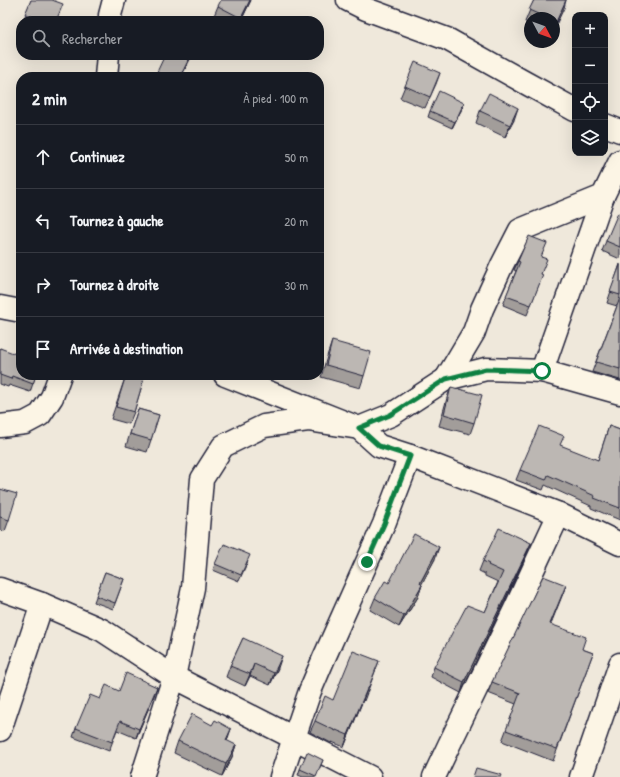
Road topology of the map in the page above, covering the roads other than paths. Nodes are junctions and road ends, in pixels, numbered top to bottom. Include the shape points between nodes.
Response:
1 (114, 0) edge
2 (348, 0) edge
3 (111, 16) edge
4 (108, 60) edge
5 (106, 72) edge
6 (572, 108) edge
7 (608, 126) edge
8 (620, 131) edge
9 (620, 161) edge
10 (603, 196) junction
11 (0, 307) edge
12 (16, 310) edge
13 (542, 371) junction
14 (446, 379) junction
15 (58, 380) edge
16 (238, 380) edge
17 (620, 393) edge
18 (0, 426) edge
19 (359, 428) junction
20 (410, 456) junction
21 (559, 514) junction
22 (620, 544) edge
23 (0, 589) edge
24 (42, 604) junction
25 (620, 664) edge
26 (174, 677) junction
27 (0, 730) edge
28 (294, 738) junction
29 (142, 777) edge
30 (281, 777) edge
31 (370, 777) edge
32 (434, 777) edge
33 (581, 777) edge

1 - 3 street
2 - 6 street via 447,38
4 - 5 street
7 - 8 street
9 - 10 street
10 - 13 street
10 - 14 street via 520,230 482,309 474,332
11 - 12 street
13 - 14 street via 486,369
13 - 17 street
14 - 19 street via 390,415
15 - 18 street via 52,397 40,415 25,423
16 - 19 street
19 - 20 street via 379,446
19 - 26 street via 308,420 264,426 223,446 202,479 193,588
20 - 21 street
20 - 28 street via 384,524 310,691
21 - 22 street
21 - 32 street
23 - 24 street
24 - 26 street via 102,630
24 - 27 street
25 - 33 street
26 - 28 street
26 - 29 street
28 - 30 street
28 - 31 street

